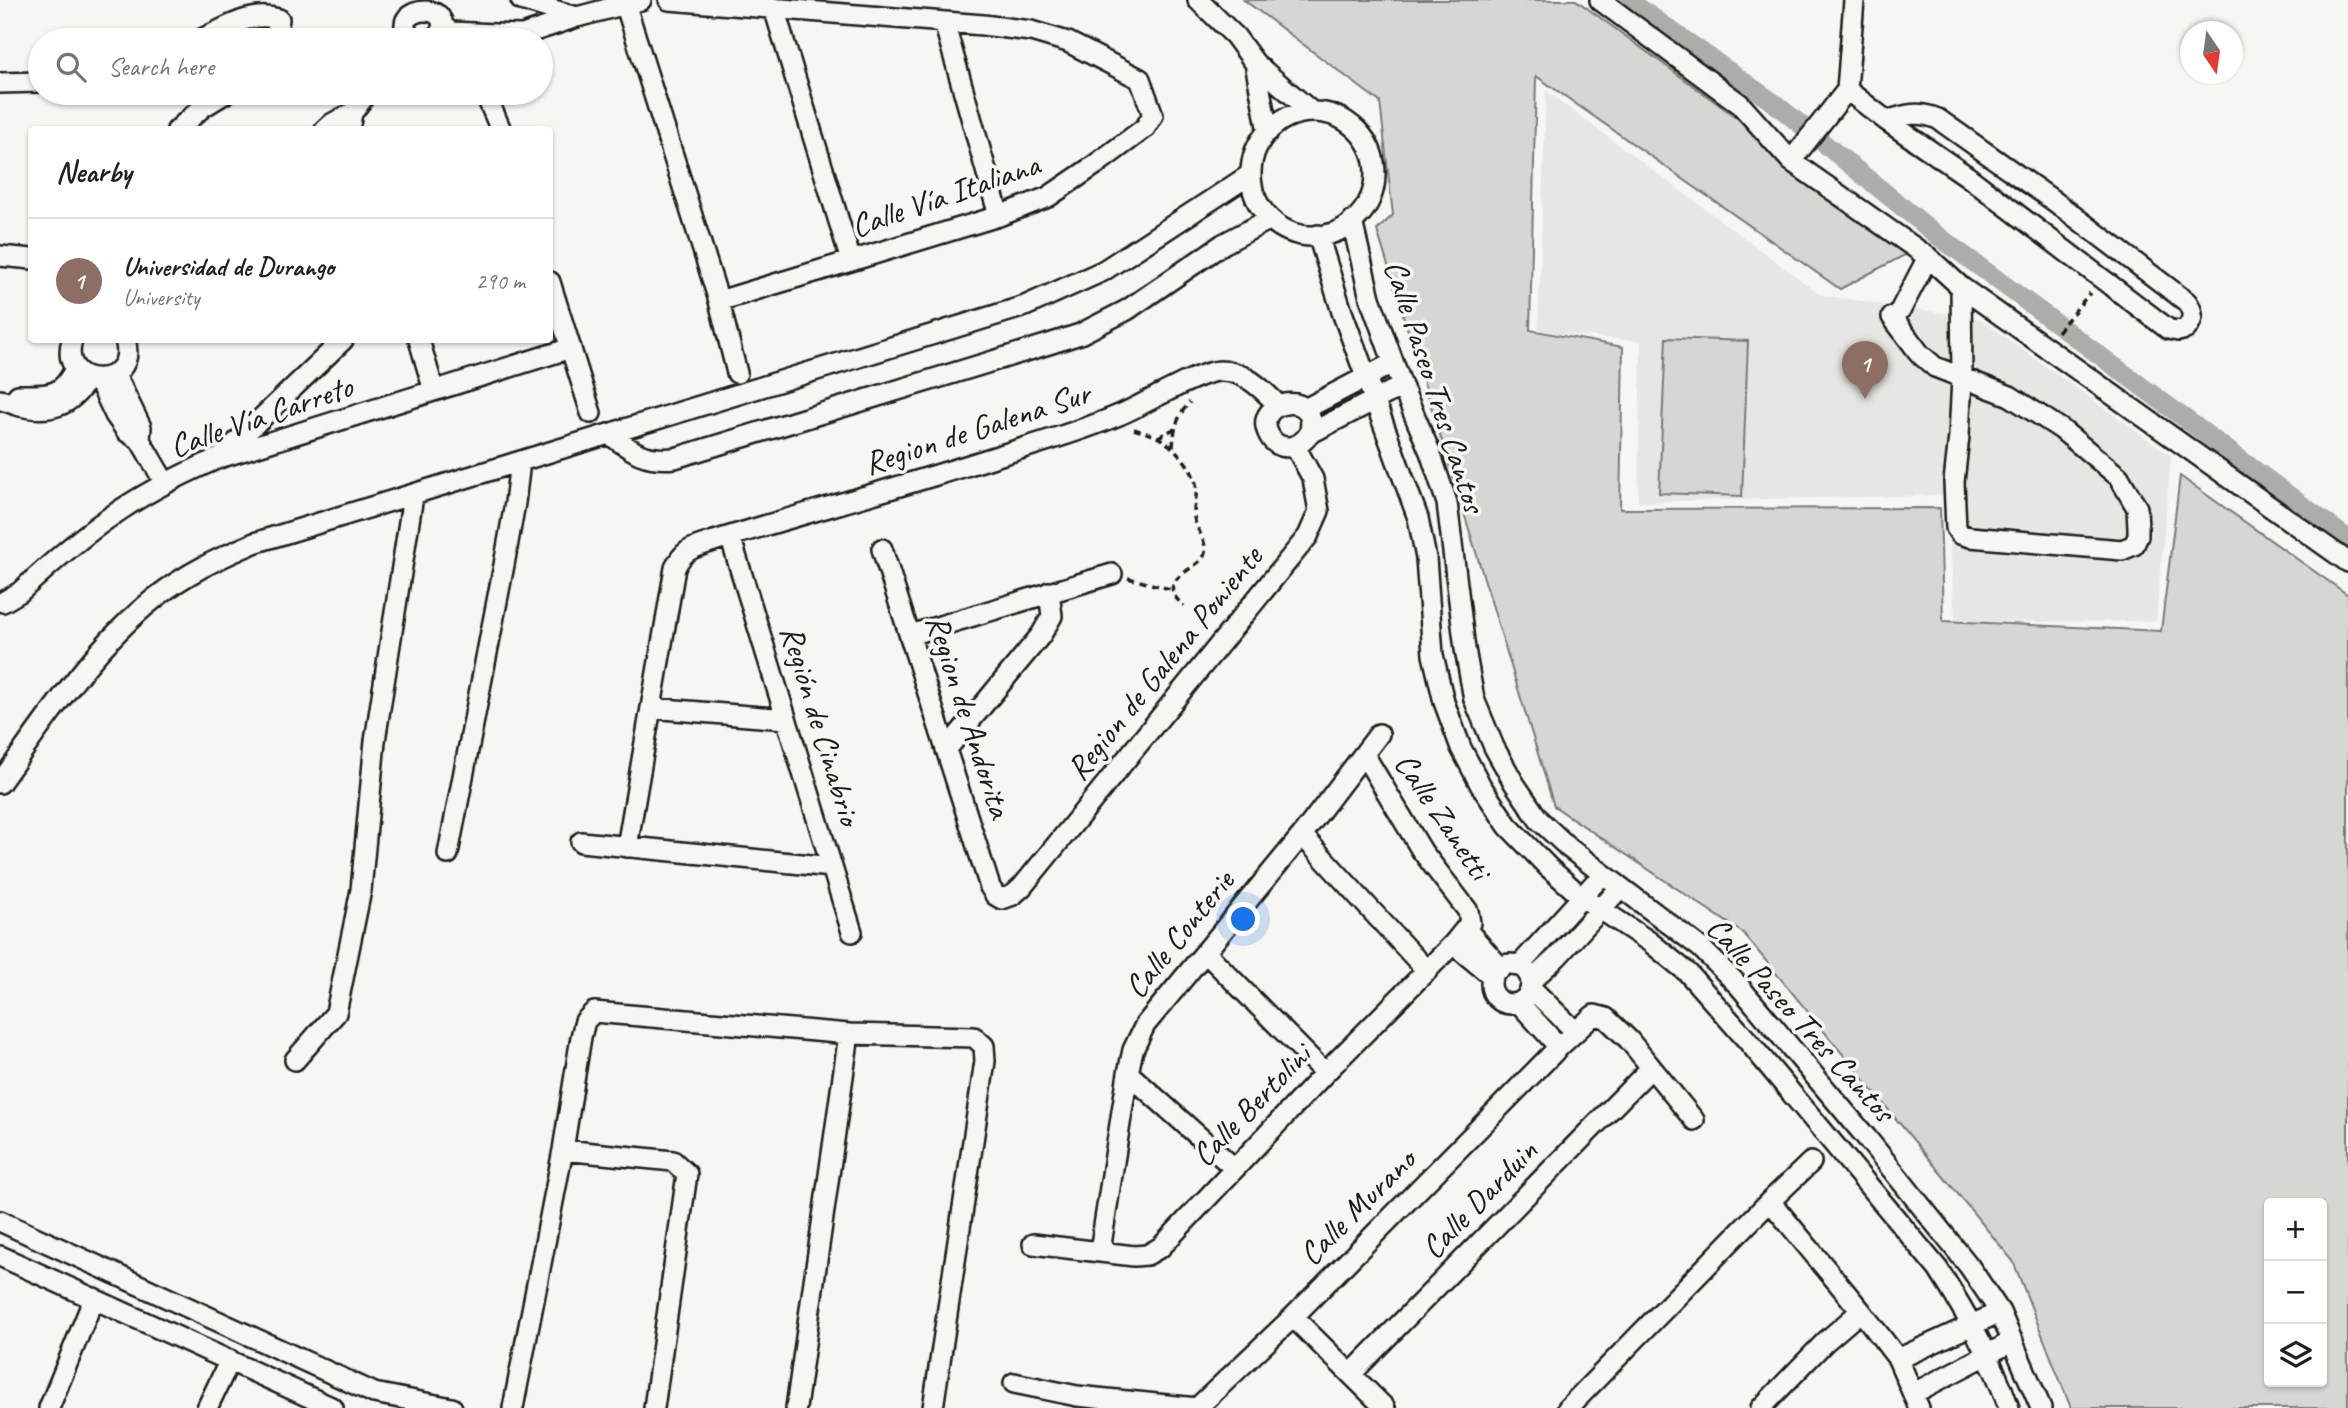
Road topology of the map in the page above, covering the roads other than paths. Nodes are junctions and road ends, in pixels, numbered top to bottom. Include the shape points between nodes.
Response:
1 (521, 0) edge
2 (668, 0) edge
3 (1198, 0) edge
4 (1600, 0) edge
5 (1854, 0) edge
6 (633, 2) edge
7 (409, 7) edge
8 (774, 8) junction
9 (577, 17) junction
10 (436, 20) edge
11 (944, 22) junction
12 (225, 28) edge
13 (278, 28) edge
14 (406, 28) edge
15 (543, 28) edge
16 (1255, 63) junction
17 (0, 83) edge
18 (28, 83) edge
19 (1842, 96) junction
20 (212, 105) edge
21 (360, 105) edge
22 (489, 105) edge
23 (1312, 112) junction
24 (351, 121) edge
25 (1887, 121) junction
26 (187, 126) edge
27 (329, 126) edge
28 (495, 126) edge
29 (1268, 132) junction
30 (1791, 161) junction
31 (1251, 174) junction
32 (2054, 201) junction
33 (999, 216) junction
34 (1270, 219) junction
35 (1352, 221) junction
36 (2037, 230) junction
37 (1318, 235) junction
38 (0, 256) edge
39 (1928, 257) junction
40 (28, 259) edge
41 (851, 261) junction
42 (1961, 288) junction
43 (553, 291) edge
44 (719, 301) junction
45 (71, 343) edge
46 (126, 343) edge
47 (340, 343) edge
48 (420, 343) edge
49 (571, 348) junction
50 (1393, 363) junction
51 (737, 373) dead end
52 (94, 375) junction
53 (1365, 377) junction
54 (1962, 378) junction
55 (1402, 386) junction
56 (434, 391) junction
57 (1374, 399) junction
58 (2, 400) edge
59 (1278, 405) junction
60 (1305, 409) junction
61 (591, 413) dead end
62 (609, 434) junction
63 (1302, 440) junction
64 (219, 458) junction
65 (520, 462) junction
66 (165, 483) junction
67 (413, 496) junction
68 (730, 536) junction
69 (882, 549) dead end
70 (2348, 562) edge
71 (1112, 574) road end
72 (1049, 592) junction
73 (3, 602) dead end
74 (910, 635) junction
75 (651, 708) junction
76 (786, 719) junction
77 (1380, 734) dead end
78 (946, 750) junction
79 (1365, 755) junction
80 (0, 783) edge
81 (1302, 835) junction
82 (581, 842) dead end
83 (627, 847) junction
84 (448, 854) dead end
85 (832, 867) junction
86 (1602, 875) junction
87 (1620, 888) junction
88 (1582, 897) junction
89 (1002, 899) joint
90 (1601, 910) junction
91 (1463, 928) junction
92 (852, 932) dead end
93 (1205, 952) junction
94 (1427, 971) junction
95 (1516, 981) junction
96 (1575, 1031) junction
97 (849, 1034) junction
98 (1559, 1047) junction
99 (295, 1060) dead end
100 (1651, 1068) junction
101 (1128, 1073) junction
102 (1325, 1073) junction
103 (1694, 1120) dead end
104 (563, 1150) junction
105 (1811, 1162) dead end
106 (1234, 1168) junction
107 (1770, 1200) junction
108 (0, 1221) edge
109 (1033, 1244) dead end
110 (1100, 1251) junction
111 (0, 1256) edge
112 (94, 1298) junction
113 (1861, 1311) junction
114 (2000, 1312) junction
115 (1293, 1317) junction
116 (1971, 1325) junction
117 (2013, 1340) junction
118 (1986, 1353) junction
119 (1898, 1359) junction
120 (230, 1360) junction
121 (1351, 1374) junction
122 (1014, 1383) dead end
123 (1916, 1401) edge
124 (1076, 1402) edge
125 (49, 1408) edge
126 (207, 1408) edge
127 (333, 1408) edge
128 (452, 1408) edge
129 (513, 1408) edge
130 (654, 1408) edge
131 (796, 1408) edge
132 (933, 1408) edge
133 (1197, 1408) edge
134 (1385, 1408) edge
135 (1569, 1408) edge
136 (1761, 1408) edge
137 (2009, 1408) edge
138 (2041, 1408) edge

1 - 9 street
2 - 8 street, Calle Vía Italiana
3 - 16 street
4 - 30 street via 1740,104
5 - 19 street
6 - 9 street
6 - 44 street
7 - 10 street via 429,7
7 - 14 street
8 - 11 street, Calle Vía Italiana
8 - 41 street
9 - 15 street
11 - 33 street
11 - 33 street, Calle Vía Italiana via 1031,31 1068,42 1140,79 1153,116 1145,128 1048,197
12 - 13 street via 259,16 279,19
16 - 23 street
16 - 29 street
17 - 18 street
19 - 25 street
19 - 30 street
20 - 26 street
21 - 24 street
22 - 28 street
23 - 29 street via 1280,121
23 - 35 street via 1341,118 1371,150 1375,165 1372,194
24 - 27 street
25 - 32 street via 1915,113 1938,118
25 - 36 street
29 - 31 street via 1253,159
30 - 39 street
31 - 34 street via 1258,202
31 - 62 street via 1103,271 1025,306
32 - 36 street
32 - 36 street via 2188,302 2192,321 2186,329 2168,329
33 - 41 street, Calle Vía Italiana
34 - 37 street via 1296,233
34 - 62 street via 1223,244 1127,310 1080,334 676,458 646,458
35 - 37 street
35 - 50 street, Calle Paseo Tres Cantos via 1370,298
37 - 53 street, Calle Paseo Tres Cantos
38 - 40 street
39 - 42 street
39 - 54 street via 1896,313 1920,355
41 - 44 street, Calle Vía Italiana
42 - 54 street
42 - 70 street
43 - 49 street
44 - 51 street
45 - 52 street via 69,351
46 - 52 street via 125,363
47 - 64 street
48 - 56 street
49 - 56 street, Calle Vía Carreto
49 - 61 street
50 - 53 street
50 - 55 street, Calle Paseo Tres Cantos
52 - 58 street via 70,379 58,391 42,396
52 - 66 street via 141,427 140,440
53 - 57 street, Calle Paseo Tres Cantos
53 - 60 street
54 - 54 street via 2010,396 2061,429 2119,477 2137,508 2134,545 2123,550 1960,534 1954,482
55 - 57 street
55 - 86 street, Calle Paseo Tres Cantos via 1447,503 1465,649 1475,699 1494,747 1539,820
56 - 64 street, Calle Vía Carreto
57 - 63 street
57 - 88 street, Calle Paseo Tres Cantos via 1418,518 1426,558 1433,656 1461,748 1508,825
59 - 60 street via 1292,402
59 - 63 street via 1266,423 1270,437 1281,446
59 - 68 street, Region de Galena Sur via 1255,383 1219,370 1083,430
60 - 63 street via 1311,421
62 - 65 street
63 - 89 street, Region de Galena Poniente via 1320,511 1308,536 1022,887
64 - 66 street, Calle Vía Carreto
65 - 67 street
65 - 84 street
66 - 73 street, Calle Vía Carreto via 112,515
67 - 80 street via 254,543 173,585 134,616 79,675
67 - 99 street via 375,740 360,890 336,1013
68 - 75 street, Region de Galena Sur via 682,554
68 - 76 street, Región de Cinabrio
69 - 74 street, Region de Andorita
71 - 72 street
72 - 74 street
72 - 78 street via 1052,616 1041,635
74 - 78 street, Region de Andorita
75 - 76 street
75 - 83 street
76 - 85 street, Región de Cinabrio
77 - 79 street, Calle Conterie
78 - 89 street, Region de Andorita via 990,887
79 - 81 street, Calle Conterie
79 - 91 street, Calle Zanetti
81 - 93 street, Calle Conterie
81 - 94 street
82 - 83 street
83 - 85 street
85 - 92 street, Región de Cinabrio
86 - 87 street, Calle Paseo Tres Cantos
86 - 88 street
87 - 90 street
87 - 114 street, Calle Paseo Tres Cantos via 1701,948 1739,986 1961,1255
88 - 90 street, Calle Paseo Tres Cantos
88 - 95 street
90 - 95 street via 1557,957
90 - 116 street, Calle Paseo Tres Cantos via 1688,973 1938,1269
91 - 94 street, Calle Bertolini
91 - 95 street
93 - 101 street, Calle Conterie via 1145,1025
93 - 102 street
94 - 102 street, Calle Bertolini
95 - 96 street
95 - 98 street
96 - 98 street, Calle Murano
96 - 100 street, Calle Murano via 1594,1015 1606,1018
97 - 104 street via 594,1012 585,1021 581,1037
97 - 131 street
97 - 132 street via 974,1037 984,1046
98 - 115 street, Calle Murano
100 - 103 street
100 - 121 street, Calle Darduin
101 - 106 street
101 - 110 street, Calle Conterie
102 - 106 street, Calle Bertolini
104 - 129 street
104 - 130 street via 673,1161 687,1174
105 - 107 street
106 - 110 street, Calle Bertolini via 1161,1247 1134,1256
107 - 113 street
107 - 135 street
108 - 128 street via 374,1393
109 - 110 street, Calle Bertolini
111 - 112 street
112 - 120 street
112 - 125 street
113 - 119 street
113 - 136 street
114 - 116 street
114 - 117 street, Calle Paseo Tres Cantos
115 - 121 street
115 - 133 street, Calle Murano
116 - 118 street, Calle Paseo Tres Cantos
116 - 119 street
117 - 118 street
117 - 138 street, Calle Paseo Tres Cantos
118 - 123 street
118 - 137 street, Calle Paseo Tres Cantos
119 - 123 street
120 - 126 street
120 - 127 street
121 - 134 street
122 - 124 street, Calle Murano
124 - 133 street, Calle Murano

